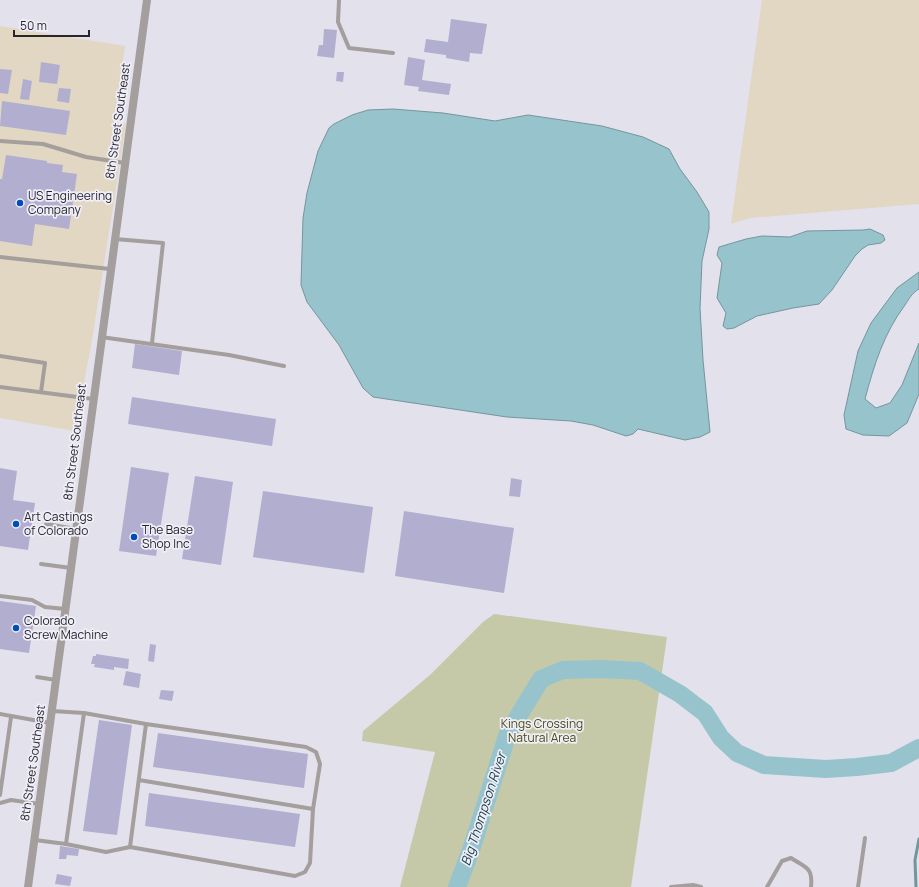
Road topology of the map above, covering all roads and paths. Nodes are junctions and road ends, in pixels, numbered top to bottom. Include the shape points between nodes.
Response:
1 (147, 0) edge
2 (339, 0) edge
3 (393, 53) dead end
4 (0, 141) edge
5 (125, 163) junction
6 (114, 239) junction
7 (0, 256) edge
8 (110, 269) junction
9 (101, 337) junction
10 (152, 343) junction
11 (0, 356) edge
12 (284, 366) dead end
13 (0, 387) edge
14 (41, 392) junction
15 (93, 399) junction
16 (46, 524) dead end
17 (76, 529) junction
18 (41, 564) dead end
19 (71, 568) junction
20 (0, 596) edge
21 (66, 609) junction
22 (36, 677) dead end
23 (56, 680) junction
24 (52, 711) junction
25 (84, 713) junction
26 (0, 714) edge
27 (11, 717) junction
28 (51, 723) junction
29 (146, 724) junction
30 (139, 780) junction
31 (0, 795) edge
32 (0, 803) edge
33 (39, 804) junction
34 (313, 809) junction
35 (865, 838) dead end
36 (34, 840) junction
37 (66, 844) junction
38 (130, 847) junction
39 (28, 887) edge
40 (671, 887) edge
41 (701, 887) edge
42 (767, 887) edge
43 (811, 887) edge
44 (858, 887) edge

1 - 5 street, 8th Street Southeast
2 - 3 lane via 338,22 349,48
4 - 5 lane via 43,144 86,157
5 - 6 street, 8th Street Southeast
6 - 8 street, 8th Street Southeast
6 - 10 lane via 163,243
7 - 8 lane
8 - 9 street, 8th Street Southeast
9 - 10 lane
9 - 15 street, 8th Street Southeast
10 - 12 lane
11 - 14 lane via 45,363
13 - 14 lane
14 - 15 lane
15 - 17 street, 8th Street Southeast
16 - 17 lane
17 - 19 street, 8th Street Southeast
18 - 19 lane
19 - 21 street, 8th Street Southeast
20 - 21 lane via 32,600 45,607
21 - 23 street, 8th Street Southeast
22 - 23 lane
23 - 24 street, 8th Street Southeast
24 - 25 lane
24 - 28 street, 8th Street Southeast
25 - 29 lane
25 - 37 lane
26 - 27 lane
27 - 28 lane
27 - 31 lane
28 - 33 street, 8th Street Southeast
29 - 30 lane
29 - 34 lane via 306,748 316,752 320,764
30 - 34 lane
30 - 38 lane
32 - 33 lane via 11,800
33 - 36 street, 8th Street Southeast
34 - 38 lane via 310,863 305,872 295,876
35 - 44 lane
36 - 37 lane
36 - 39 street, 8th Street Southeast
37 - 38 lane via 106,852
40 - 41 lane
42 - 43 lane via 782,861 791,858 810,871

